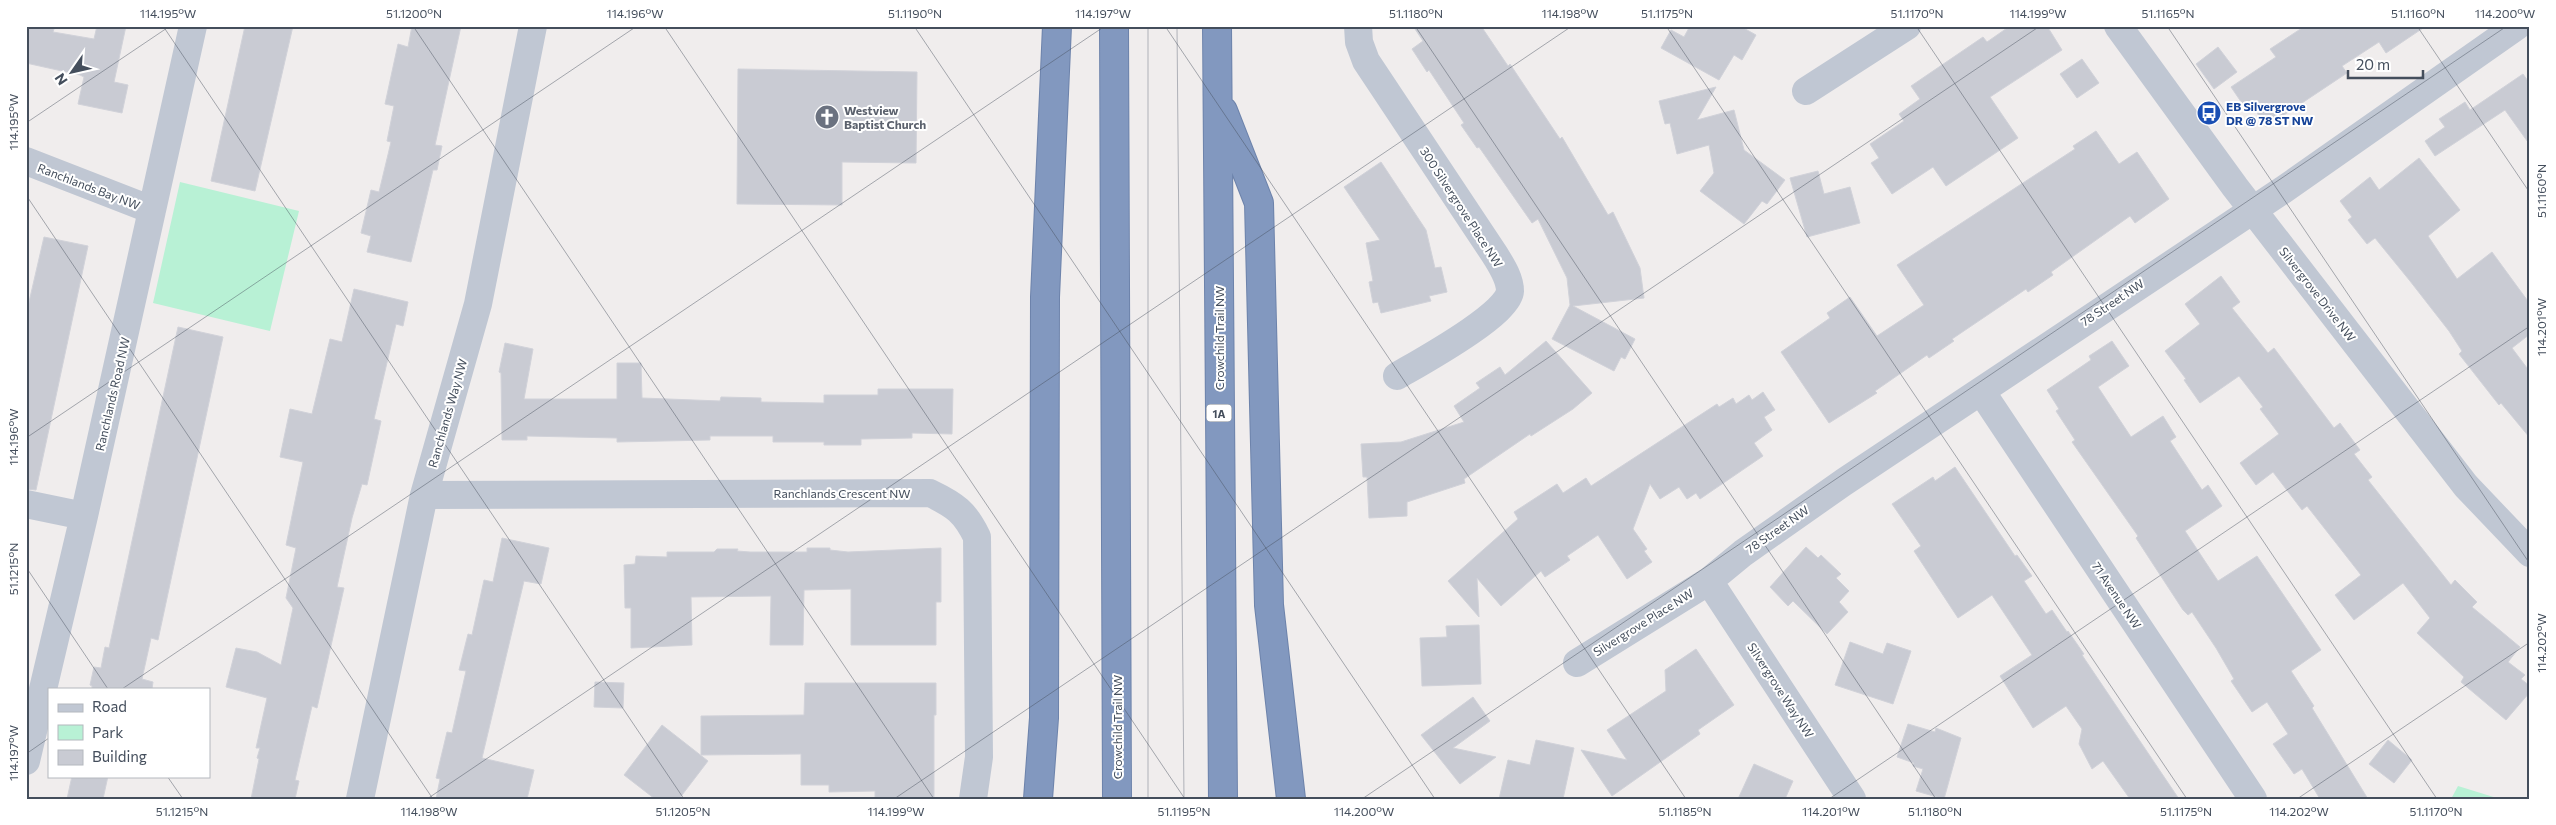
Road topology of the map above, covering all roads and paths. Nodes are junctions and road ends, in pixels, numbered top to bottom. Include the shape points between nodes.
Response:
1 (193, 26) edge
2 (533, 26) edge
3 (1057, 26) edge
4 (1114, 26) edge
5 (1217, 26) edge
6 (1358, 26) edge
7 (1907, 26) edge
8 (2118, 26) edge
9 (2517, 26) edge
10 (1806, 91) dead end
11 (1217, 96) junction
12 (26, 161) edge
13 (152, 210) junction
14 (2252, 210) junction
15 (1397, 376) dead end
16 (1981, 391) junction
17 (424, 495) junction
18 (26, 504) edge
19 (84, 516) junction
20 (2530, 554) edge
21 (1710, 581) junction
22 (1576, 663) dead end
23 (26, 762) edge
24 (360, 799) edge
25 (974, 799) edge
26 (1038, 799) edge
27 (1117, 799) edge
28 (1223, 799) edge
29 (1291, 799) edge
30 (1852, 799) edge
31 (2253, 799) edge

1 - 13 street, Ranchlands Road NW
2 - 17 street, Ranchlands Way NW via 478,304
3 - 26 highway via 1045,297 1044,718
4 - 27 highway, Crowchild Trail NW
5 - 11 highway, Crowchild Trail NW / 1A
6 - 15 street, 300 Silvergrove Place NW via 1366,61 1495,255 1506,274 1510,290 1506,303 1489,318
7 - 10 street
8 - 14 street, Silvergrove Drive NW
9 - 14 street, 78 Street NW
11 - 28 highway, Crowchild Trail NW / 1A
11 - 29 highway via 1259,203 1270,605
12 - 13 street, Ranchlands Bay NW
13 - 19 street, Ranchlands Road NW
14 - 16 street, 78 Street NW
14 - 20 street, Silvergrove Drive NW via 2466,486
16 - 21 street, 78 Street NW via 1821,498 1743,553
16 - 31 street, 71 Avenue NW
17 - 24 street, Ranchlands Way NW
17 - 25 street, Ranchlands Crescent NW via 930,493 951,503 967,516 977,537 979,757
18 - 19 street
19 - 23 street, Ranchlands Road NW
21 - 22 street, Silvergrove Place NW
21 - 30 street, Silvergrove Way NW

